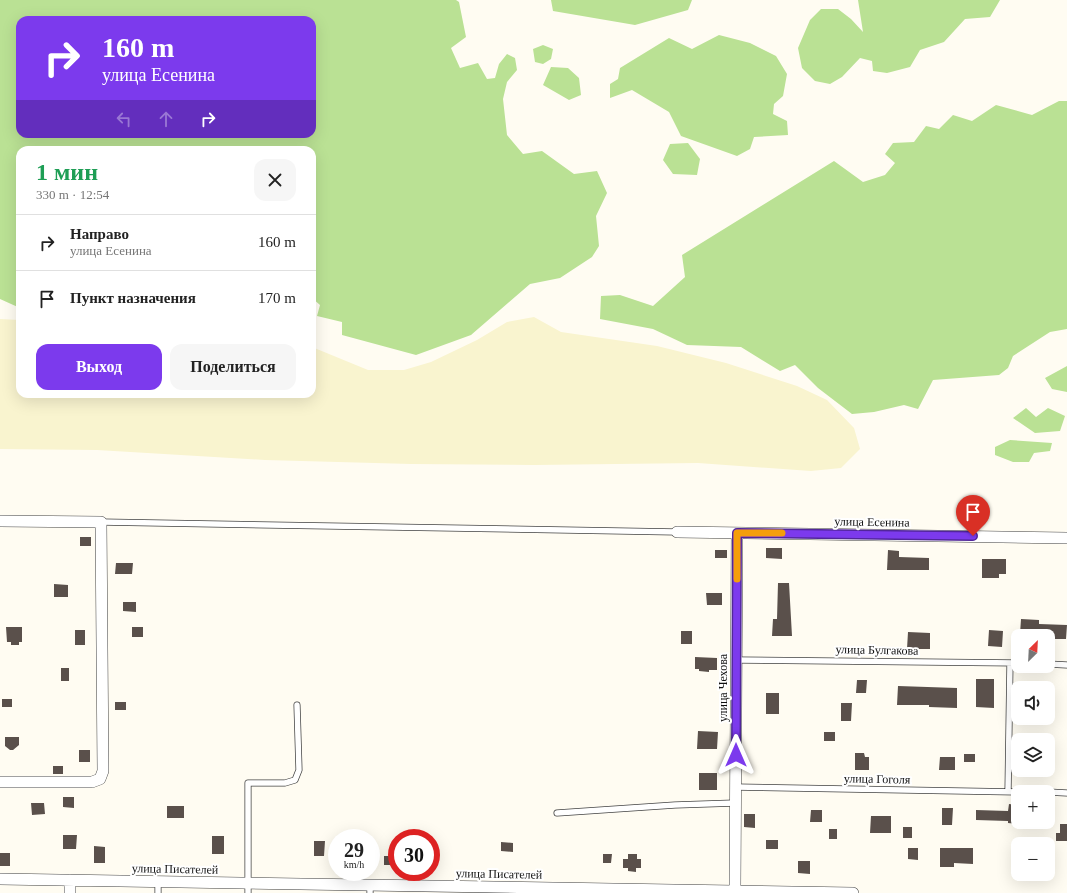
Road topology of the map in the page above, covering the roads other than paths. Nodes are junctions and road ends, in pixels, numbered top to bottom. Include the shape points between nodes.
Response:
1 (0, 521) edge
2 (102, 522) junction
3 (677, 532) joint
4 (737, 533) junction
5 (1067, 538) edge
6 (736, 660) junction
7 (1010, 663) joint
8 (1055, 664) edge
9 (1067, 665) edge
10 (297, 705) dead end
11 (0, 782) edge
12 (736, 787) junction
13 (1008, 792) joint
14 (1055, 792) edge
15 (1067, 793) edge
16 (735, 803) junction
17 (557, 813) dead end
18 (0, 879) edge
19 (70, 880) junction
20 (158, 881) junction
21 (248, 888) edge
22 (370, 889) edge
23 (492, 890) edge
24 (613, 891) edge
25 (735, 892) edge
26 (70, 893) edge
27 (158, 893) edge
28 (853, 893) edge

1 - 2 street
2 - 3 lane
2 - 11 street via 104,771 100,779 92,782
3 - 4 street, улица Есенина
4 - 5 street, улица Есенина
4 - 6 street, улица Чехова
6 - 7 lane, улица Булгакова
6 - 12 street, улица Чехова
7 - 13 lane
8 - 9 lane
10 - 21 lane via 298,770 295,780 285,783 248,783
12 - 13 lane, улица Гоголя
12 - 16 street, улица Чехова
14 - 15 lane
16 - 17 lane
16 - 25 street, улица Чехова
18 - 19 street, улица Писателей
19 - 20 street, улица Писателей
19 - 26 street
20 - 21 street, улица Писателей
20 - 27 lane
21 - 22 street, улица Писателей
22 - 23 street, улица Писателей
23 - 24 street, улица Писателей
24 - 25 street, улица Писателей
25 - 28 street, улица Писателей

